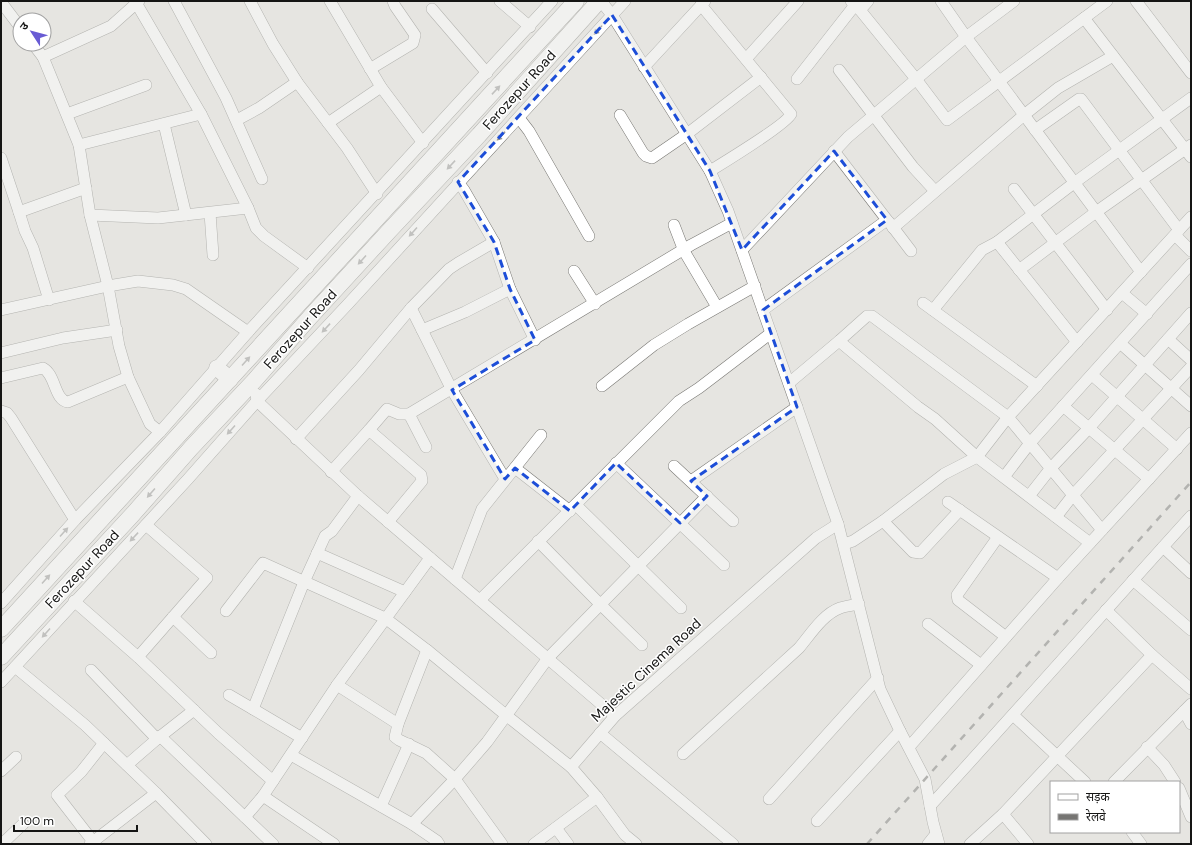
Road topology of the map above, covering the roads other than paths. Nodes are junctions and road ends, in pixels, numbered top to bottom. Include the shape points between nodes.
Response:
1 (174, 1) edge
2 (250, 1) edge
3 (330, 1) edge
4 (393, 1) edge
5 (500, 1) edge
6 (552, 1) edge
7 (576, 1) edge
8 (625, 1) edge
9 (798, 1) edge
10 (868, 1) edge
11 (942, 1) edge
12 (1014, 1) edge
13 (1106, 1) edge
14 (1136, 1) edge
15 (1, 2) edge
16 (137, 2) edge
17 (601, 2) edge
18 (703, 3) edge
19 (855, 5) edge
20 (432, 9) dead end
21 (612, 15) junction
22 (12, 16) edge
23 (1084, 18) junction
24 (530, 27) junction
25 (966, 37) junction
26 (39, 52) edge
27 (1113, 56) junction
28 (43, 57) junction
29 (746, 59) junction
30 (644, 67) junction
31 (370, 69) junction
32 (839, 70) dead end
33 (487, 73) junction
34 (1191, 73) edge
35 (761, 77) junction
36 (797, 79) dead end
37 (916, 79) junction
38 (999, 81) junction
39 (298, 82) junction
40 (146, 85) dead end
41 (382, 87) junction
42 (1191, 98) edge
43 (67, 114) junction
44 (201, 114) junction
45 (620, 115) dead end
46 (874, 115) junction
47 (1024, 115) junction
48 (519, 118) junction
49 (1162, 119) junction
50 (237, 120) junction
51 (328, 123) junction
52 (164, 124) junction
53 (1035, 130) junction
54 (687, 134) junction
55 (423, 143) junction
56 (79, 146) junction
57 (1119, 150) junction
58 (1189, 150) edge
59 (834, 151) junction
60 (1, 158) edge
61 (710, 171) junction
62 (262, 179) dead end
63 (1141, 180) junction
64 (458, 182) junction
65 (5, 183) edge
66 (1074, 183) junction
67 (86, 188) junction
68 (1014, 189) dead end
69 (935, 191) junction
70 (376, 194) junction
71 (248, 208) junction
72 (19, 212) junction
73 (210, 212) junction
74 (1096, 212) junction
75 (1034, 214) junction
76 (90, 215) junction
77 (186, 215) junction
78 (1191, 217) edge
79 (732, 223) junction
80 (890, 224) junction
81 (674, 225) dead end
82 (1177, 232) junction
83 (589, 236) dead end
84 (494, 242) junction
85 (997, 242) junction
86 (1056, 242) junction
87 (742, 250) junction
88 (684, 251) junction
89 (911, 251) dead end
90 (1191, 251) edge
91 (213, 255) dead end
92 (1191, 264) edge
93 (308, 268) junction
94 (1019, 270) junction
95 (574, 271) dead end
96 (1141, 272) junction
97 (108, 286) junction
98 (755, 286) junction
99 (510, 289) junction
100 (1122, 293) junction
101 (49, 300) junction
102 (923, 303) dead end
103 (595, 304) junction
104 (717, 307) junction
105 (412, 308) junction
106 (1, 310) edge
107 (763, 310) junction
108 (933, 310) junction
109 (1107, 310) junction
110 (1191, 313) edge
111 (1147, 314) junction
112 (117, 330) junction
113 (422, 330) junction
114 (248, 332) junction
115 (771, 333) junction
116 (1168, 339) junction
117 (535, 340) junction
118 (839, 341) junction
119 (1077, 342) junction
120 (1120, 344) junction
121 (1, 353) edge
122 (1191, 360) edge
123 (1145, 365) junction
124 (1191, 367) edge
125 (217, 368) junction
126 (1092, 375) junction
127 (128, 377) junction
128 (1, 378) edge
129 (230, 379) junction
130 (254, 381) junction
131 (789, 383) junction
132 (602, 386) dead end
133 (1037, 386) junction
134 (1171, 388) junction
135 (452, 390) junction
136 (1117, 396) junction
137 (257, 401) junction
138 (1063, 406) junction
139 (1191, 406) edge
140 (797, 407) junction
141 (1, 411) edge
142 (409, 414) junction
143 (1008, 417) junction
144 (1143, 419) junction
145 (1089, 428) junction
146 (369, 430) junction
147 (160, 432) junction
148 (1191, 433) edge
149 (541, 435) dead end
150 (296, 439) junction
151 (1030, 443) junction
152 (426, 447) dead end
153 (1177, 449) junction
154 (1115, 450) junction
155 (977, 457) junction
156 (616, 463) junction
157 (674, 466) dead end
158 (515, 468) junction
159 (1051, 468) junction
160 (331, 472) junction
161 (1004, 478) junction
162 (505, 479) junction
163 (1150, 479) junction
164 (691, 481) junction
165 (1073, 495) junction
166 (358, 496) junction
167 (707, 496) junction
168 (1029, 496) junction
169 (948, 502) dead end
170 (573, 508) junction
171 (960, 510) junction
172 (1191, 516) edge
173 (1056, 517) junction
174 (75, 520) junction
175 (883, 520) junction
176 (733, 521) dead end
177 (388, 522) junction
178 (680, 523) junction
179 (838, 524) junction
180 (146, 525) junction
181 (1102, 530) junction
182 (998, 537) junction
183 (538, 541) junction
184 (1090, 543) junction
185 (844, 544) junction
186 (1163, 547) junction
187 (317, 553) junction
188 (430, 558) junction
189 (639, 565) junction
190 (724, 565) dead end
191 (1191, 572) edge
192 (1058, 578) junction
193 (455, 579) junction
194 (1132, 580) junction
195 (304, 582) junction
196 (405, 592) junction
197 (480, 600) junction
198 (74, 601) junction
199 (1, 603) edge
200 (600, 604) junction
201 (859, 604) junction
202 (681, 608) dead end
203 (1106, 610) junction
204 (226, 611) dead end
205 (173, 617) junction
206 (386, 618) junction
207 (928, 624) dead end
208 (1, 629) edge
209 (1191, 630) edge
210 (1006, 637) junction
211 (642, 645) dead end
212 (428, 650) junction
213 (211, 653) dead end
214 (1152, 655) junction
215 (1, 657) edge
216 (138, 657) junction
217 (548, 658) junction
218 (982, 665) junction
219 (15, 667) junction
220 (91, 670) dead end
221 (878, 678) junction
222 (1, 682) edge
223 (337, 685) junction
224 (1191, 689) edge
225 (229, 696) dead end
226 (1187, 707) edge
227 (253, 709) junction
228 (194, 710) junction
229 (1013, 715) junction
230 (507, 716) junction
231 (615, 716) junction
232 (398, 724) junction
233 (1191, 724) edge
234 (900, 731) junction
235 (600, 733) junction
236 (159, 738) junction
237 (302, 738) junction
238 (104, 743) junction
239 (409, 744) junction
240 (909, 747) junction
241 (1148, 747) junction
242 (683, 754) dead end
243 (291, 755) junction
244 (1058, 756) junction
245 (16, 757) dead end
246 (127, 765) junction
247 (571, 767) junction
248 (1, 771) edge
249 (455, 779) junction
250 (273, 781) junction
251 (1084, 781) edge
252 (1115, 781) edge
253 (1174, 781) edge
254 (1180, 790) edge
255 (156, 793) junction
256 (262, 796) junction
257 (597, 797) junction
258 (769, 798) dead end
259 (381, 806) junction
260 (930, 806) junction
261 (1003, 814) junction
262 (245, 817) junction
263 (1191, 817) edge
264 (817, 822) dead end
265 (23, 824) dead end
266 (412, 824) junction
267 (556, 828) junction
268 (1133, 833) edge
269 (938, 839) edge
270 (92, 843) edge
271 (270, 843) edge
272 (2, 844) edge
273 (206, 844) edge
274 (334, 844) edge
275 (439, 844) edge
276 (502, 844) edge
277 (534, 844) edge
278 (568, 844) edge
279 (636, 844) edge
280 (733, 844) edge
281 (928, 844) edge
282 (970, 844) edge
283 (1028, 844) edge
284 (1141, 844) edge

1 - 50 street
2 - 39 street via 273,44
3 - 31 street
4 - 31 street via 415,35 413,43
5 - 24 street
6 - 24 street
129 -> 7 highway, Ferozepur Road
8 - 21 street
9 - 29 street
10 - 19 street
11 - 25 street
12 - 25 street
13 - 23 street
14 - 34 street
15 - 22 street
16 - 28 street via 111,26
16 - 44 street
17 - 21 street
17 -> 130 highway, Ferozepur Road
18 - 29 street
18 - 30 street
19 - 36 street
19 - 37 street
20 - 33 street
21 - 30 street
21 -> 48 street
23 - 27 street
23 - 38 street
24 - 33 street
25 - 37 street
25 - 38 street
26 - 28 street
27 - 47 street via 1058,88
27 - 49 street
28 - 43 street
29 - 35 street
30 - 54 street
31 - 41 street
32 - 46 street
33 - 55 street
35 - 54 street
35 - 61 street via 791,116
37 - 38 street via 947,120
37 - 46 street
38 - 47 street
39 - 50 street
39 - 51 street
40 - 43 street
41 - 51 street
41 - 55 street
42 - 49 street
43 - 56 street
44 - 52 street
44 - 71 street
45 - 54 street via 643,153 649,158
46 - 59 street
46 - 69 street via 913,167
47 - 53 street
47 - 69 street
48 -> 64 street
48 - 83 street
49 - 57 street
49 - 58 street
50 - 62 street
51 - 70 street
52 - 56 street
52 - 77 street
53 - 57 street via 1081,99
53 - 66 street
54 - 61 street
55 - 70 street
56 - 67 street
57 - 63 street
57 - 66 street
58 - 63 street
59 - 80 street
59 - 87 street
60 - 65 street
61 - 79 street
63 - 74 street
63 - 82 street
64 - 84 street
64 -> 137 street
65 - 72 street
66 - 74 street
66 - 75 street
67 - 72 street
67 - 76 street
68 - 75 street
69 - 80 street
70 - 93 street
71 - 73 street
71 - 93 street via 260,233
72 - 101 street
73 - 77 street
73 - 91 street
74 - 86 street
74 - 96 street
75 - 85 street
75 - 86 street
76 - 77 street via 158,218
76 - 97 street
78 - 82 street
79 - 87 street
79 - 88 street
80 - 89 street
80 - 107 street
81 - 88 street
82 - 90 street
82 - 96 street
84 - 99 street
84 - 105 street via 453,266
85 - 94 street
85 - 108 street via 982,250
86 - 94 street
86 - 109 street
87 - 98 street
88 - 103 street
88 - 104 street
92 - 111 street
93 - 114 street
94 - 119 street
95 - 103 street
96 - 100 street
97 - 101 street
97 - 112 street
97 - 114 street via 138,281 180,287
98 - 104 street
98 - 107 street
99 - 113 street
99 - 117 street
100 - 109 street
100 - 111 street
101 - 106 street
102 - 108 street
103 - 117 street
104 - 132 street via 654,345
105 - 113 street
105 - 150 street
107 - 115 street
108 - 133 street
109 - 119 street
110 - 116 street
111 - 120 street
112 - 121 street
112 - 127 street
113 - 135 street
114 - 125 street
115 - 131 street
115 - 156 street via 679,401
116 - 122 street
116 - 123 street
117 - 135 street
118 - 131 street
118 - 143 street via 867,316 872,316
118 - 155 street via 935,419
119 - 133 street
120 - 123 street
120 - 126 street
123 - 134 street
123 - 136 street
124 - 134 street
125 - 129 highway
125 - 147 street
126 - 136 street
126 - 138 street
127 - 128 street via 68,402 60,398 50,374 43,368
127 - 147 street via 150,424
208 -> 129 highway, Ferozepur Road
130 - 137 street
130 -> 215 highway, Ferozepur Road
131 - 140 street
133 - 143 street
134 - 139 street
134 - 144 street
135 - 142 street
135 - 162 street
136 - 144 street
136 - 145 street
137 - 150 street
137 -> 180 street
138 - 145 street
138 - 151 street
140 - 164 street
140 - 179 street
141 - 174 street via 7,413
142 - 146 street via 399,414 387,409
142 - 152 street
143 - 151 street
143 - 155 street
144 - 153 street
144 - 154 street
145 - 154 street
145 - 159 street
146 - 160 street
146 - 177 street via 422,479
147 - 174 street
148 - 153 street
149 - 158 street
150 - 160 street
151 - 159 street
151 - 161 street
153 - 163 street
154 - 163 street
154 - 165 street
155 - 161 street
155 - 175 street via 944,474
156 - 170 street
156 - 178 street
157 - 164 street
158 - 162 street
158 - 170 street
159 - 165 street
159 - 168 street
160 - 166 street
161 - 168 street
162 - 193 street via 482,509
163 - 181 street
164 - 167 street
165 - 173 street
165 - 181 street
166 - 177 street
166 - 187 street via 332,531 325,536
167 - 176 street
167 - 178 street
168 - 173 street
169 - 171 street
170 - 183 street
170 - 189 street
171 - 175 street via 920,553 913,552
171 - 182 street
172 - 186 street
173 - 184 street
199 -> 174 street
175 - 185 street via 853,541
177 - 188 street
178 - 189 street
178 - 190 street
179 - 185 street
179 - 231 street, Majestic Cinema Road via 816,538
180 -> 198 street
180 - 205 street via 207,578
181 - 184 street
182 - 192 street
182 - 210 street via 958,595 958,600
183 - 197 street
183 - 200 street
184 - 192 street
185 - 201 street
186 - 191 street
186 - 194 street
187 - 195 street
187 - 196 street
188 - 193 street
188 - 196 street
189 - 200 street
189 - 202 street
192 - 210 street
193 - 197 street
194 - 203 street
194 - 209 street
195 - 204 street via 263,563
195 - 206 street
195 - 227 street
196 - 206 street
197 - 217 street
198 - 216 street
198 -> 219 street
200 - 211 street
200 - 217 street
201 - 221 street
201 - 242 street via 839,608 825,618 799,648
203 - 214 street
203 - 229 street
205 - 213 street
205 - 216 street
206 - 212 street
206 - 223 street
207 - 218 street
210 - 218 street
212 - 230 street
212 - 232 street
214 - 224 street
214 - 244 street
216 - 228 street
217 - 230 street
217 - 231 street
218 - 240 street
219 - 222 street
219 - 238 street
220 - 236 street
221 - 234 street via 880,689
221 - 258 street
223 - 232 street
223 - 237 street
225 - 227 street
226 - 233 street
226 - 241 street
227 - 237 street
228 - 236 street
228 - 250 street
229 - 244 street
229 - 260 street
230 - 247 street
230 - 249 street
231 - 235 street, Majestic Cinema Road
232 - 239 street via 395,737
234 - 240 street
234 - 264 street
235 - 247 street, Majestic Cinema Road
235 - 280 street
236 - 246 street
236 - 262 street
237 - 243 street
238 - 246 street
238 - 270 street via 58,795
239 - 249 street via 426,753
239 - 259 street
240 - 260 street via 925,779
241 - 252 street
241 - 253 street
243 - 250 street
243 - 259 street
244 - 251 street
244 - 261 street
245 - 248 street
246 - 255 street
247 - 257 street
249 - 266 street
249 - 276 street
250 - 256 street
254 - 263 street
255 - 270 street
255 - 273 street
256 - 262 street
256 - 274 street
257 - 267 street
257 - 279 street
259 - 266 street
260 - 269 street
261 - 282 street
261 - 283 street
262 - 271 street
265 - 272 street
266 - 275 street
267 - 277 street
267 - 278 street
268 - 284 street
269 - 281 street

